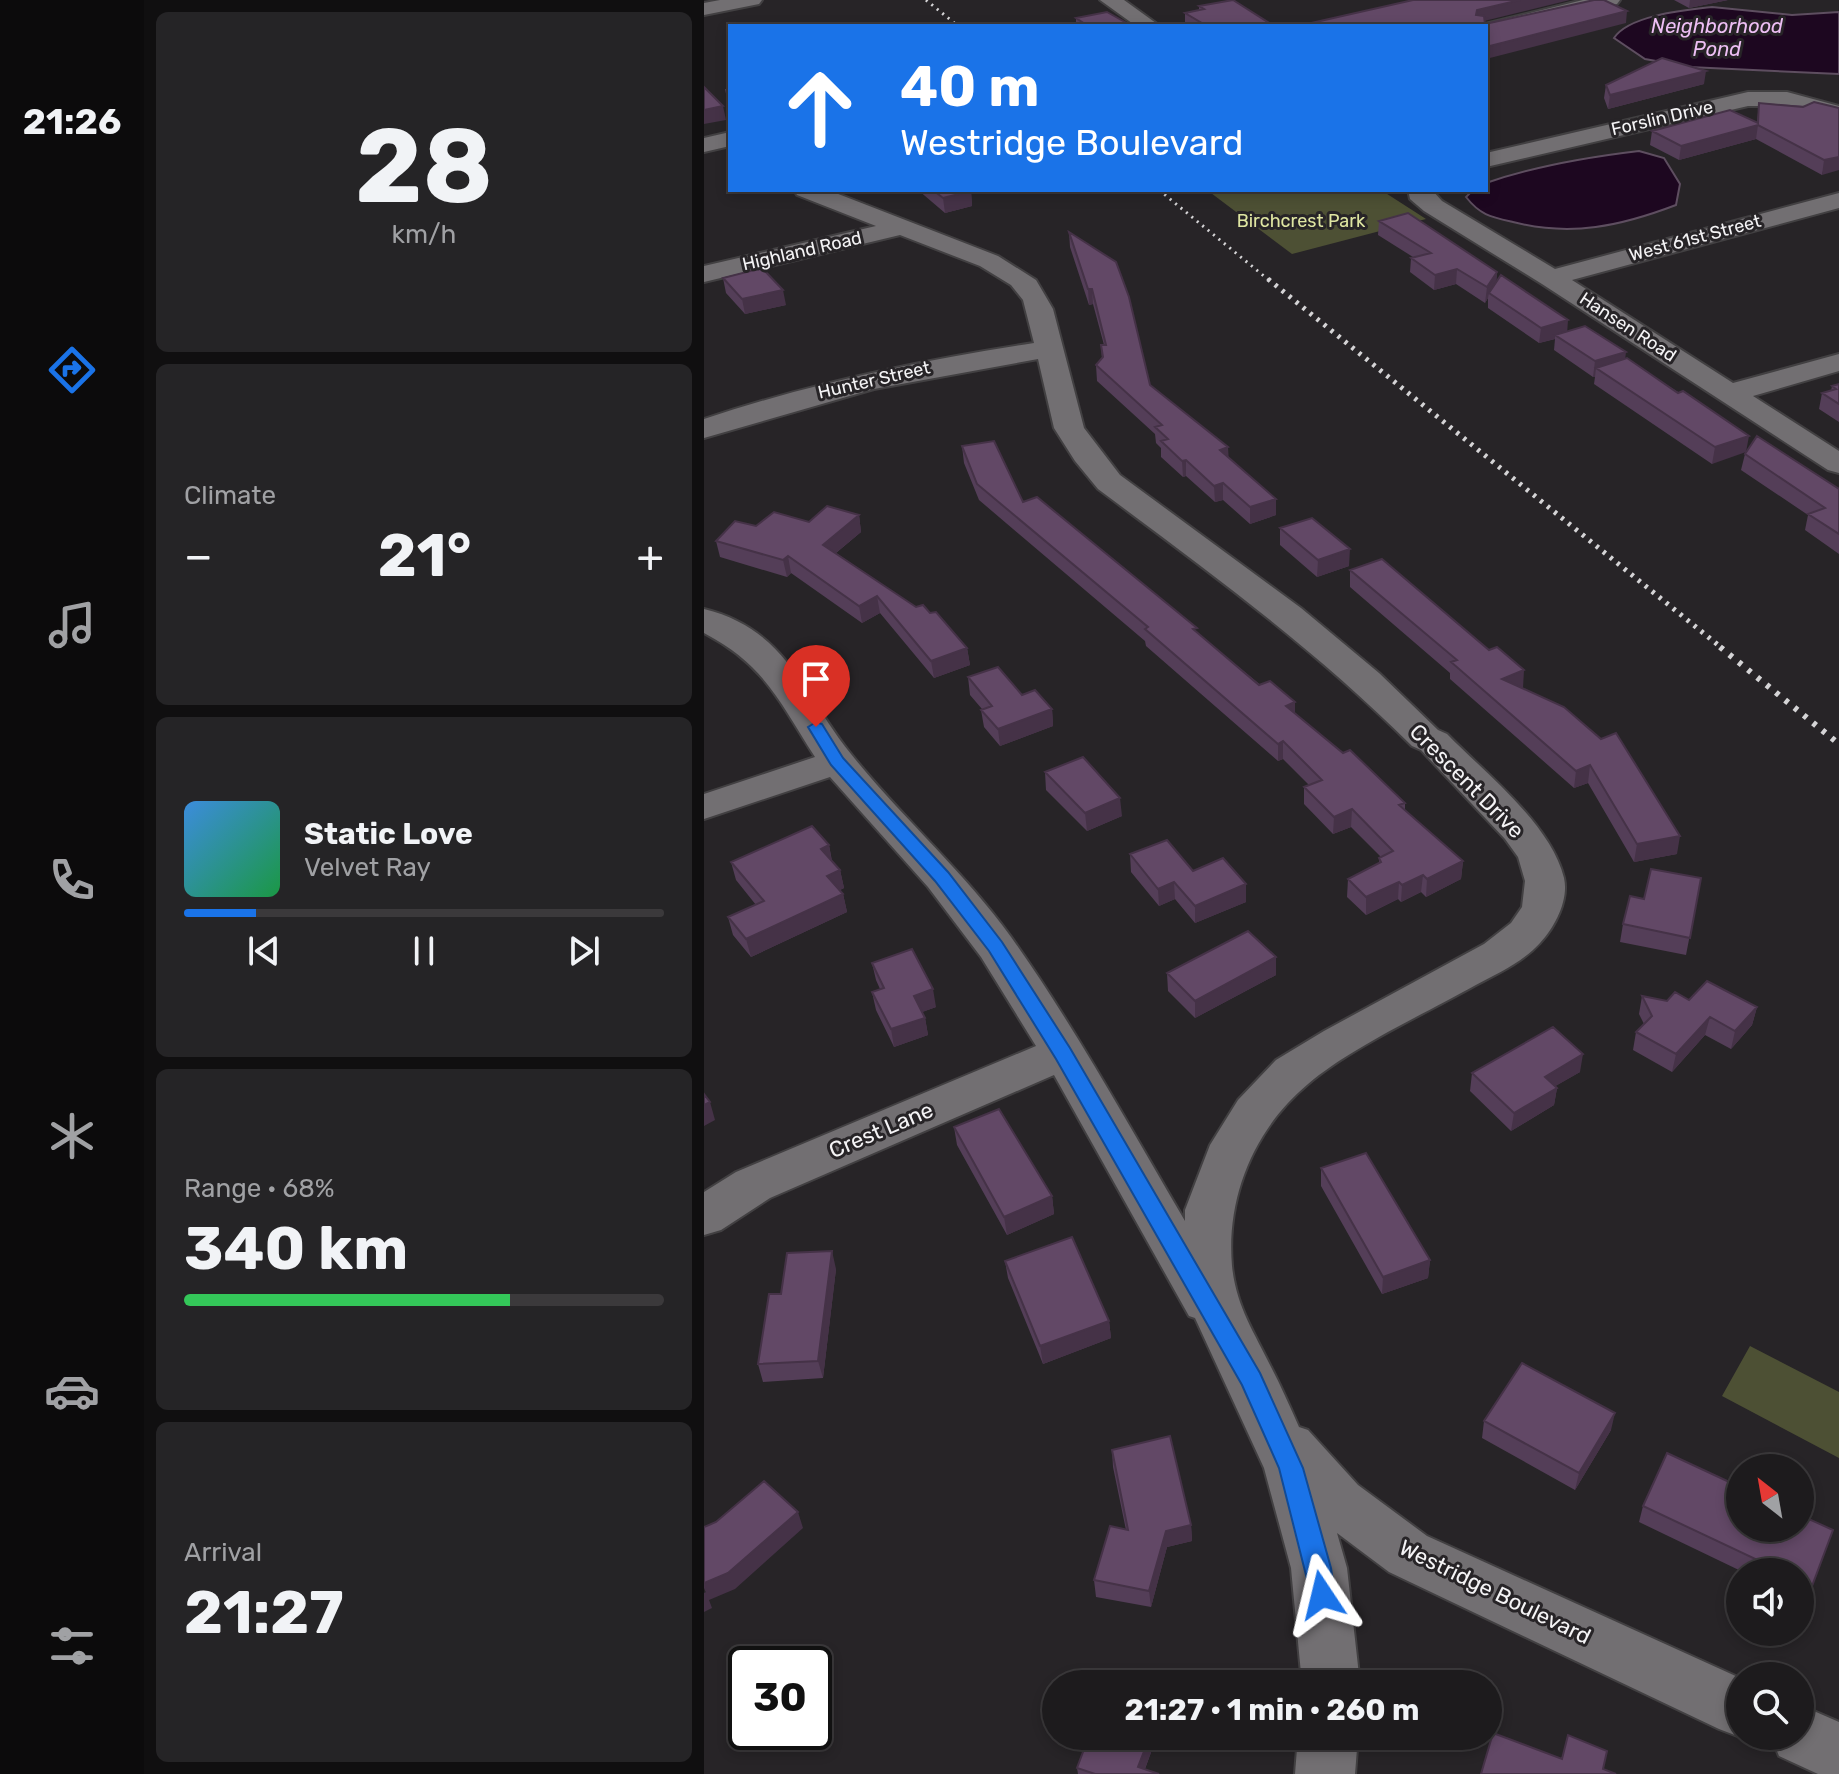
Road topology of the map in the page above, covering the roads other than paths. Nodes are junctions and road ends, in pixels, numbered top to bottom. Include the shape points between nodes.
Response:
1 (752, 0) edge
2 (1110, 0) edge
3 (1610, 0) edge
4 (704, 9) edge
5 (1147, 24) edge
6 (1488, 28) edge
7 (1839, 113) edge
8 (728, 140) edge
9 (704, 145) edge
10 (1489, 157) edge
11 (811, 192) edge
12 (1420, 192) edge
13 (1839, 200) edge
14 (899, 228) junction
15 (704, 274) edge
16 (1551, 278) junction
17 (1049, 349) junction
18 (1839, 362) edge
19 (1730, 393) junction
20 (704, 429) edge
21 (1839, 464) edge
22 (704, 619) edge
23 (837, 762) junction
24 (704, 807) edge
25 (1063, 1053) junction
26 (704, 1216) edge
27 (1252, 1380) junction
28 (1330, 1670) edge
29 (1726, 1702) edge
30 (1814, 1741) edge
31 (1327, 1750) edge
32 (1839, 1753) edge
33 (1325, 1774) edge

1 - 4 street
2 - 5 street
3 - 6 street
7 - 10 street, Forslin Drive via 1787,99 1748,99
8 - 9 street
11 - 14 street, Crescent Drive
12 - 16 street, Hansen Road via 1433,206
13 - 16 street, West 61st Street
14 - 15 street, Highland Road
14 - 17 street, Crescent Drive via 989,261 1024,282 1035,295
16 - 19 street, Hansen Road
17 - 20 street, Hunter Street via 893,374
17 - 27 street, Crescent Drive via 1069,428 1109,482 1289,615 1434,742 1519,830 1537,856 1545,881 1542,908 1526,933 1499,954 1292,1072 1254,1112 1226,1158 1209,1210 1208,1267 1221,1325
18 - 19 street
19 - 21 street, Hansen Road
22 - 23 street, Westridge Boulevard via 746,641 775,667
23 - 24 street
23 - 25 street, Westridge Boulevard via 960,900
25 - 26 street, Crest Lane via 753,1185
25 - 27 street, Westridge Boulevard
27 - 28 street, Crescent Drive via 1291,1468 1319,1568
27 - 29 street, Westridge Boulevard via 1286,1444 1339,1503 1408,1554
30 - 32 street
31 - 33 street

